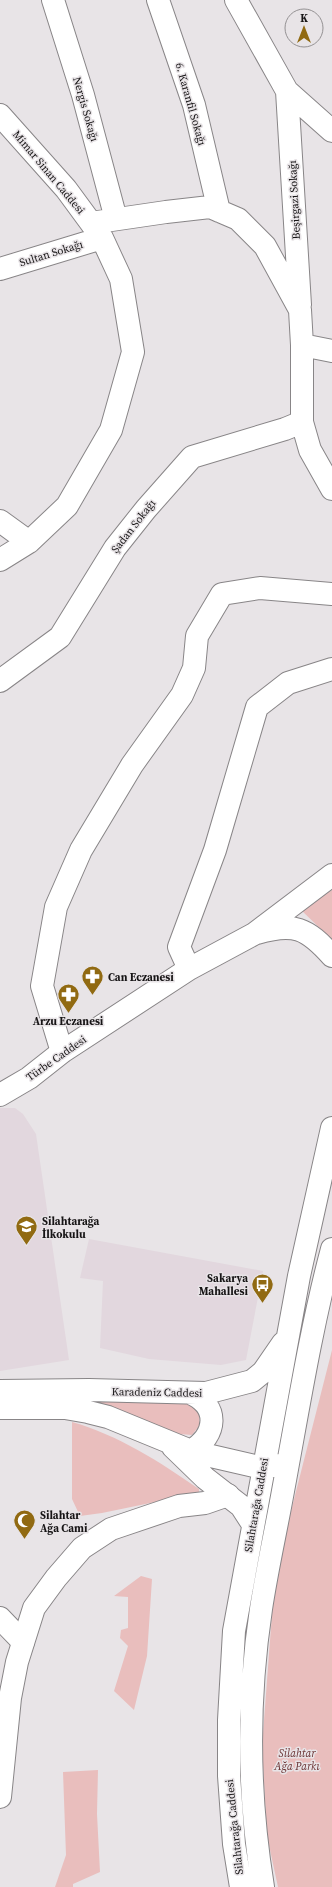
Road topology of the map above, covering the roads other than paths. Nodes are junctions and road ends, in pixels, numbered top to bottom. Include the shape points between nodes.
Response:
1 (53, 0) edge
2 (158, 0) edge
3 (236, 0) edge
4 (287, 91) junction
5 (0, 115) edge
6 (332, 131) edge
7 (219, 211) junction
8 (116, 219) junction
9 (97, 231) junction
10 (0, 269) edge
11 (300, 310) junction
12 (302, 345) junction
13 (332, 351) edge
14 (302, 422) junction
15 (332, 489) edge
16 (0, 521) edge
17 (29, 542) junction
18 (0, 560) edge
19 (332, 594) edge
20 (332, 669) edge
21 (0, 681) edge
22 (332, 875) edge
23 (254, 934) junction
24 (332, 956) edge
25 (189, 969) junction
26 (62, 1052) junction
27 (0, 1095) edge
28 (332, 1128) edge
29 (332, 1249) edge
30 (289, 1333) junction
31 (0, 1391) edge
32 (190, 1393) junction
33 (0, 1408) edge
34 (167, 1441) junction
35 (192, 1451) junction
36 (289, 1455) junction
37 (262, 1468) junction
38 (228, 1495) junction
39 (252, 1523) junction
40 (0, 1618) edge
41 (23, 1642) junction
42 (0, 1668) edge
43 (1, 1768) edge
44 (0, 1798) edge
45 (241, 1887) edge
46 (263, 1887) edge

1 - 8 street, Nergis Sokağı via 83,95
2 - 7 street, 6. Karanfil Sokağı via 194,105
3 - 4 street
4 - 6 street
4 - 11 street, Beşirgazi Sokağı
5 - 9 street, Mimar Sinan Caddesi via 66,189
7 - 8 street, Sultan Sokağı via 210,207
7 - 11 street, Sultan Sokağı via 238,219 265,246
8 - 9 street, Sultan Sokağı
9 - 10 street, Sultan Sokağı
9 - 17 street, Mimar Sinan Caddesi via 121,279 132,352 111,430 67,506
11 - 12 street, Beşirgazi Sokağı
12 - 13 street
12 - 14 street, Beşirgazi Sokağı
14 - 15 street, Beşirgazi Sokağı via 310,450
14 - 21 street, Şadan Sokağı via 192,457 116,548 60,637
16 - 17 street
17 - 18 street, Mimar Sinan Caddesi
19 - 26 street via 260,588 222,594 196,636 194,668 182,695 132,765 81,850 56,907 42,986
20 - 25 street via 288,683 257,707 215,850 180,947
22 - 23 street
23 - 24 street via 278,927 300,930 316,938
23 - 25 street, Türbe Caddesi
25 - 26 street, Türbe Caddesi
26 - 27 street, Türbe Caddesi via 29,1078
28 - 30 street, Silahtarağa Caddesi
29 - 36 street, Silahtarağa Caddesi via 313,1330
30 - 32 street, Karadeniz Caddesi via 270,1363 252,1381 223,1389
30 - 37 street, Silahtarağa Caddesi
31 - 32 street, Karadeniz Caddesi
32 - 35 street via 204,1402 212,1422 212,1430 207,1438
33 - 34 street via 65,1408 88,1412 108,1417
34 - 35 street
34 - 38 street via 205,1478
35 - 37 street
36 - 37 street via 276,1466
36 - 46 street, Silahtarağa Caddesi via 261,1610 252,1706 252,1808
37 - 39 street, Silahtarağa Caddesi
38 - 39 street via 241,1506
38 - 41 street via 205,1503 180,1506 111,1529 82,1548 34,1608
39 - 45 street, Silahtarağa Caddesi via 234,1631 229,1720 230,1806
40 - 41 street
41 - 42 street
41 - 43 street via 10,1698
43 - 44 street

